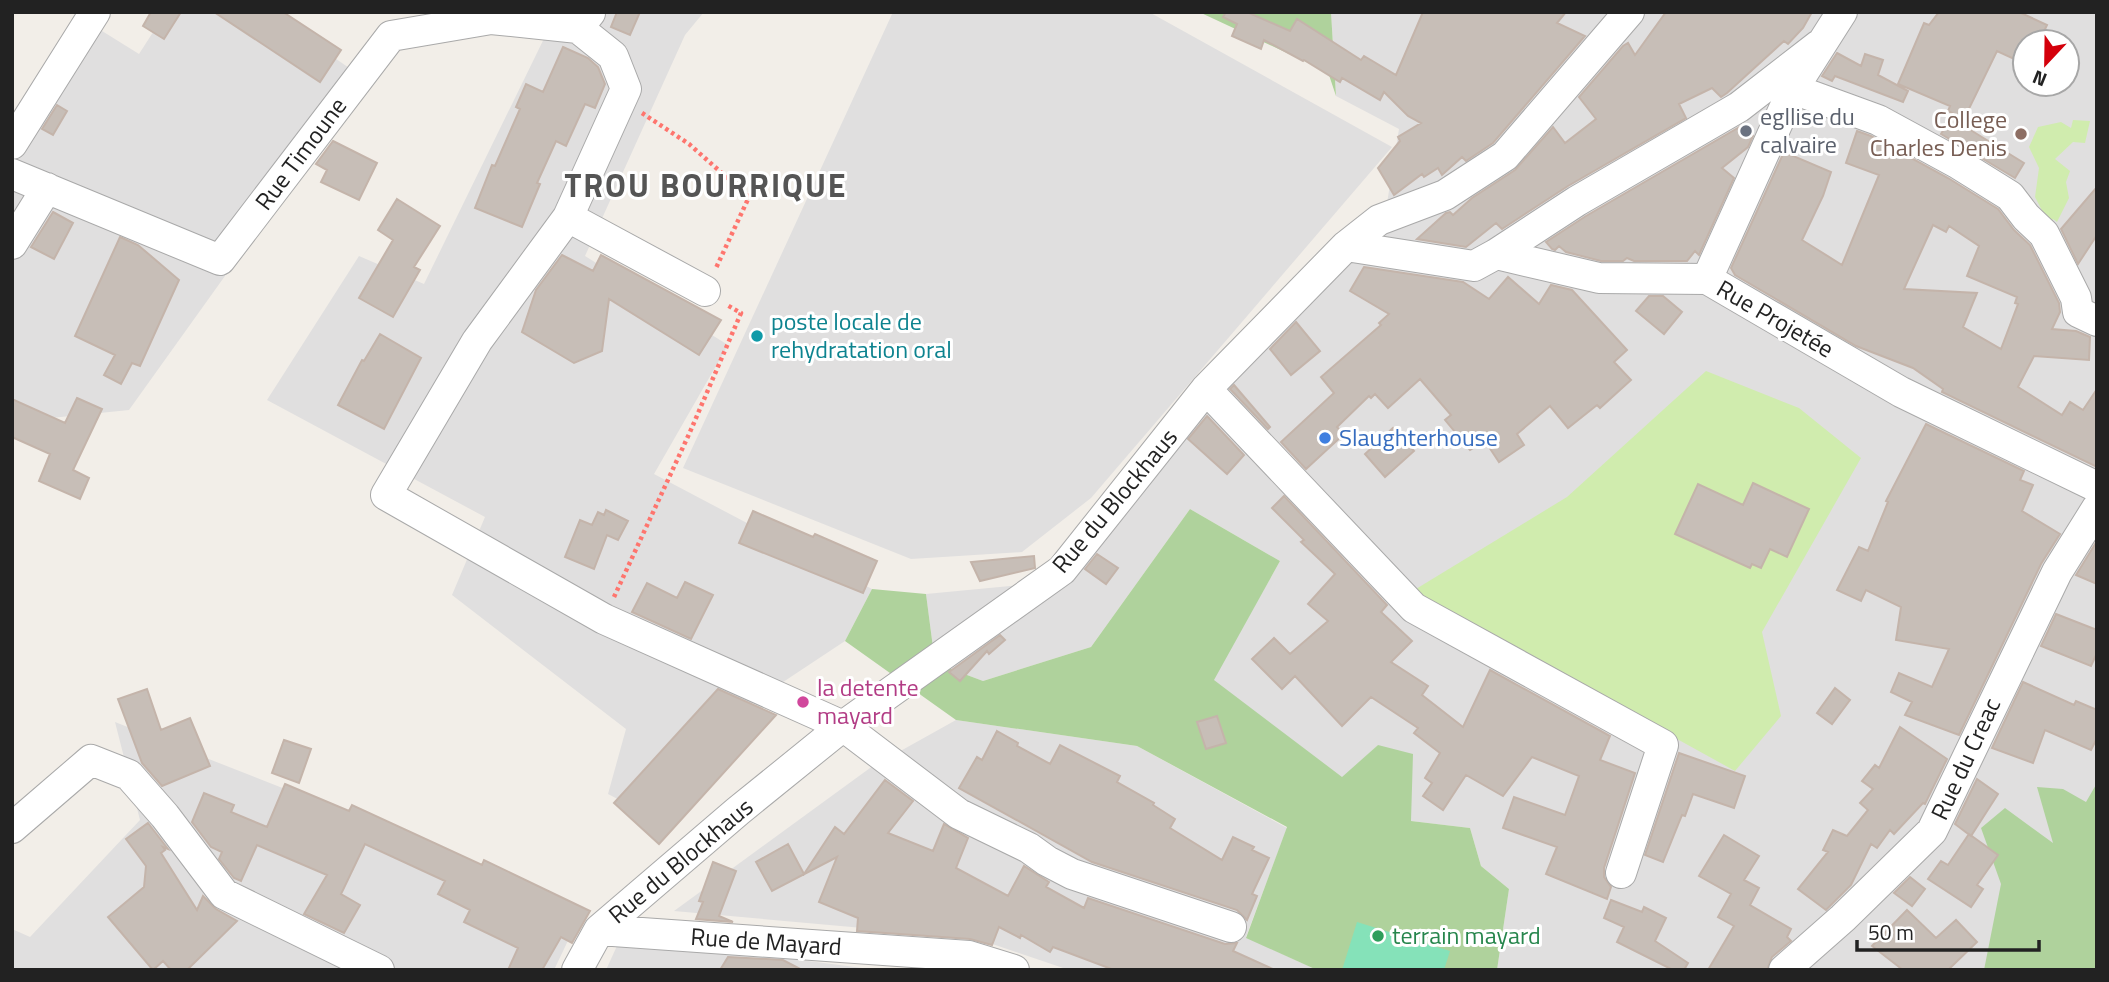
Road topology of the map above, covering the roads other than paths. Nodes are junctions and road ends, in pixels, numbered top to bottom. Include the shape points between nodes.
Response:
1 (95, 12) edge
2 (1629, 12) edge
3 (1842, 12) edge
4 (584, 20) edge
5 (1819, 45) junction
6 (1793, 89) junction
7 (12, 144) edge
8 (12, 174) edge
9 (47, 188) junction
10 (568, 217) junction
11 (12, 244) edge
12 (1346, 246) junction
13 (1496, 254) junction
14 (1707, 279) junction
15 (705, 291) road end
16 (2097, 321) edge
17 (1206, 389) junction
18 (2097, 487) edge
19 (2097, 508) edge
20 (843, 726) junction
21 (12, 828) edge
22 (1621, 873) dead end
23 (1231, 927) dead end
24 (599, 930) junction
25 (379, 970) edge
26 (577, 970) edge
27 (1014, 970) edge
28 (1784, 970) edge

1 - 7 street
2 - 12 street, Rue du Blockhaus via 1505,156 1445,195 1379,220
3 - 5 street
4 - 9 street, Rue Timoune via 491,19 391,36 220,260
4 - 10 street via 612,56 626,89
5 - 6 street
5 - 13 street via 1739,107
6 - 14 street
6 - 16 street via 1878,120 2010,196 2044,234 2076,298 2078,312
8 - 9 street, Rue Timoune
9 - 11 street
10 - 15 street
10 - 20 street via 477,341 386,495 604,619
12 - 13 street via 1474,266
12 - 17 street, Rue du Blockhaus
13 - 14 street, Rue Projetée via 1599,278
14 - 18 street, Rue Projetée via 1901,392
17 - 20 street, Rue du Blockhaus via 1062,570
17 - 22 street via 1414,608 1663,745
19 - 28 street, Rue du Creac via 2057,572 1932,831
20 - 23 street via 959,814 1047,861
20 - 24 street, Rue du Blockhaus
21 - 25 street via 91,760 129,775 224,894
24 - 26 street, Rue du Blockhaus
24 - 27 street, Rue de Mayard via 969,956

